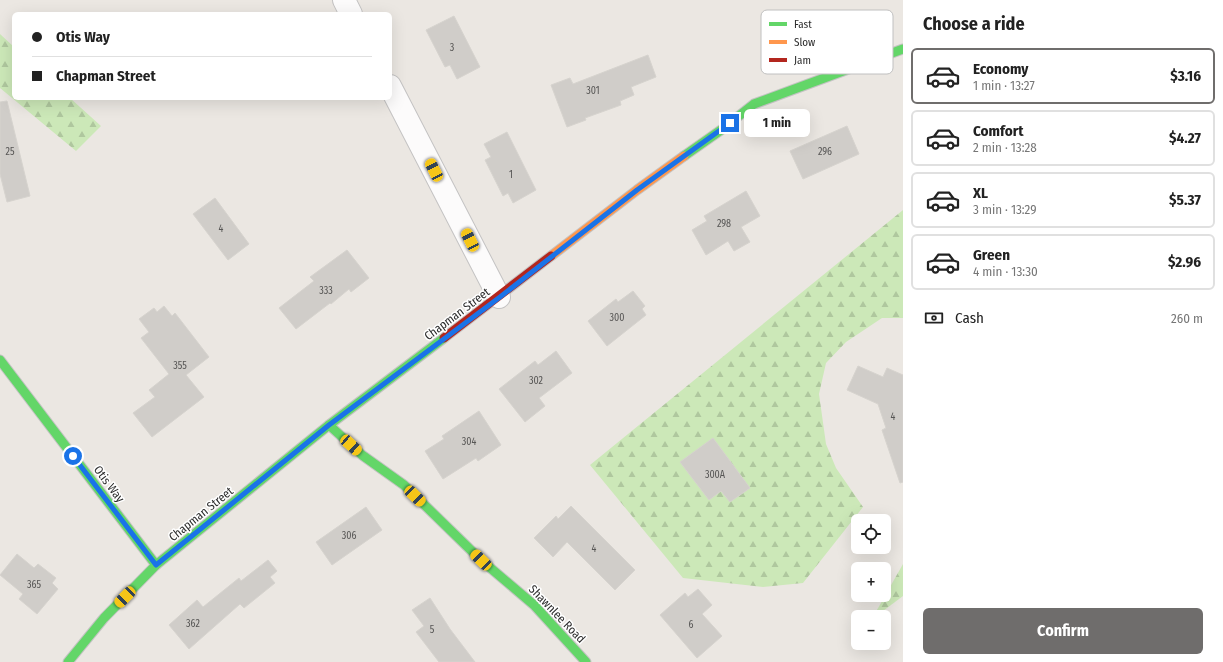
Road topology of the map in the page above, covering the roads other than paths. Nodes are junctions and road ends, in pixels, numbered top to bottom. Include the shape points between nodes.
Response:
1 (344, 0) edge
2 (351, 12) edge
3 (903, 49) edge
4 (893, 53) edge
5 (835, 74) edge
6 (392, 90) edge
7 (500, 297) junction
8 (0, 360) edge
9 (329, 425) junction
10 (156, 565) junction
11 (68, 662) edge
12 (586, 662) edge

1 - 2 street
3 - 4 street, Chapman Street
5 - 7 street, Chapman Street via 754,104 637,190
6 - 7 street
7 - 9 street, Chapman Street
8 - 10 street, Otis Way
9 - 10 street, Chapman Street
9 - 12 street, Shawnlee Road via 362,455 404,485 481,560 534,605
10 - 11 street, Chapman Street via 104,618

